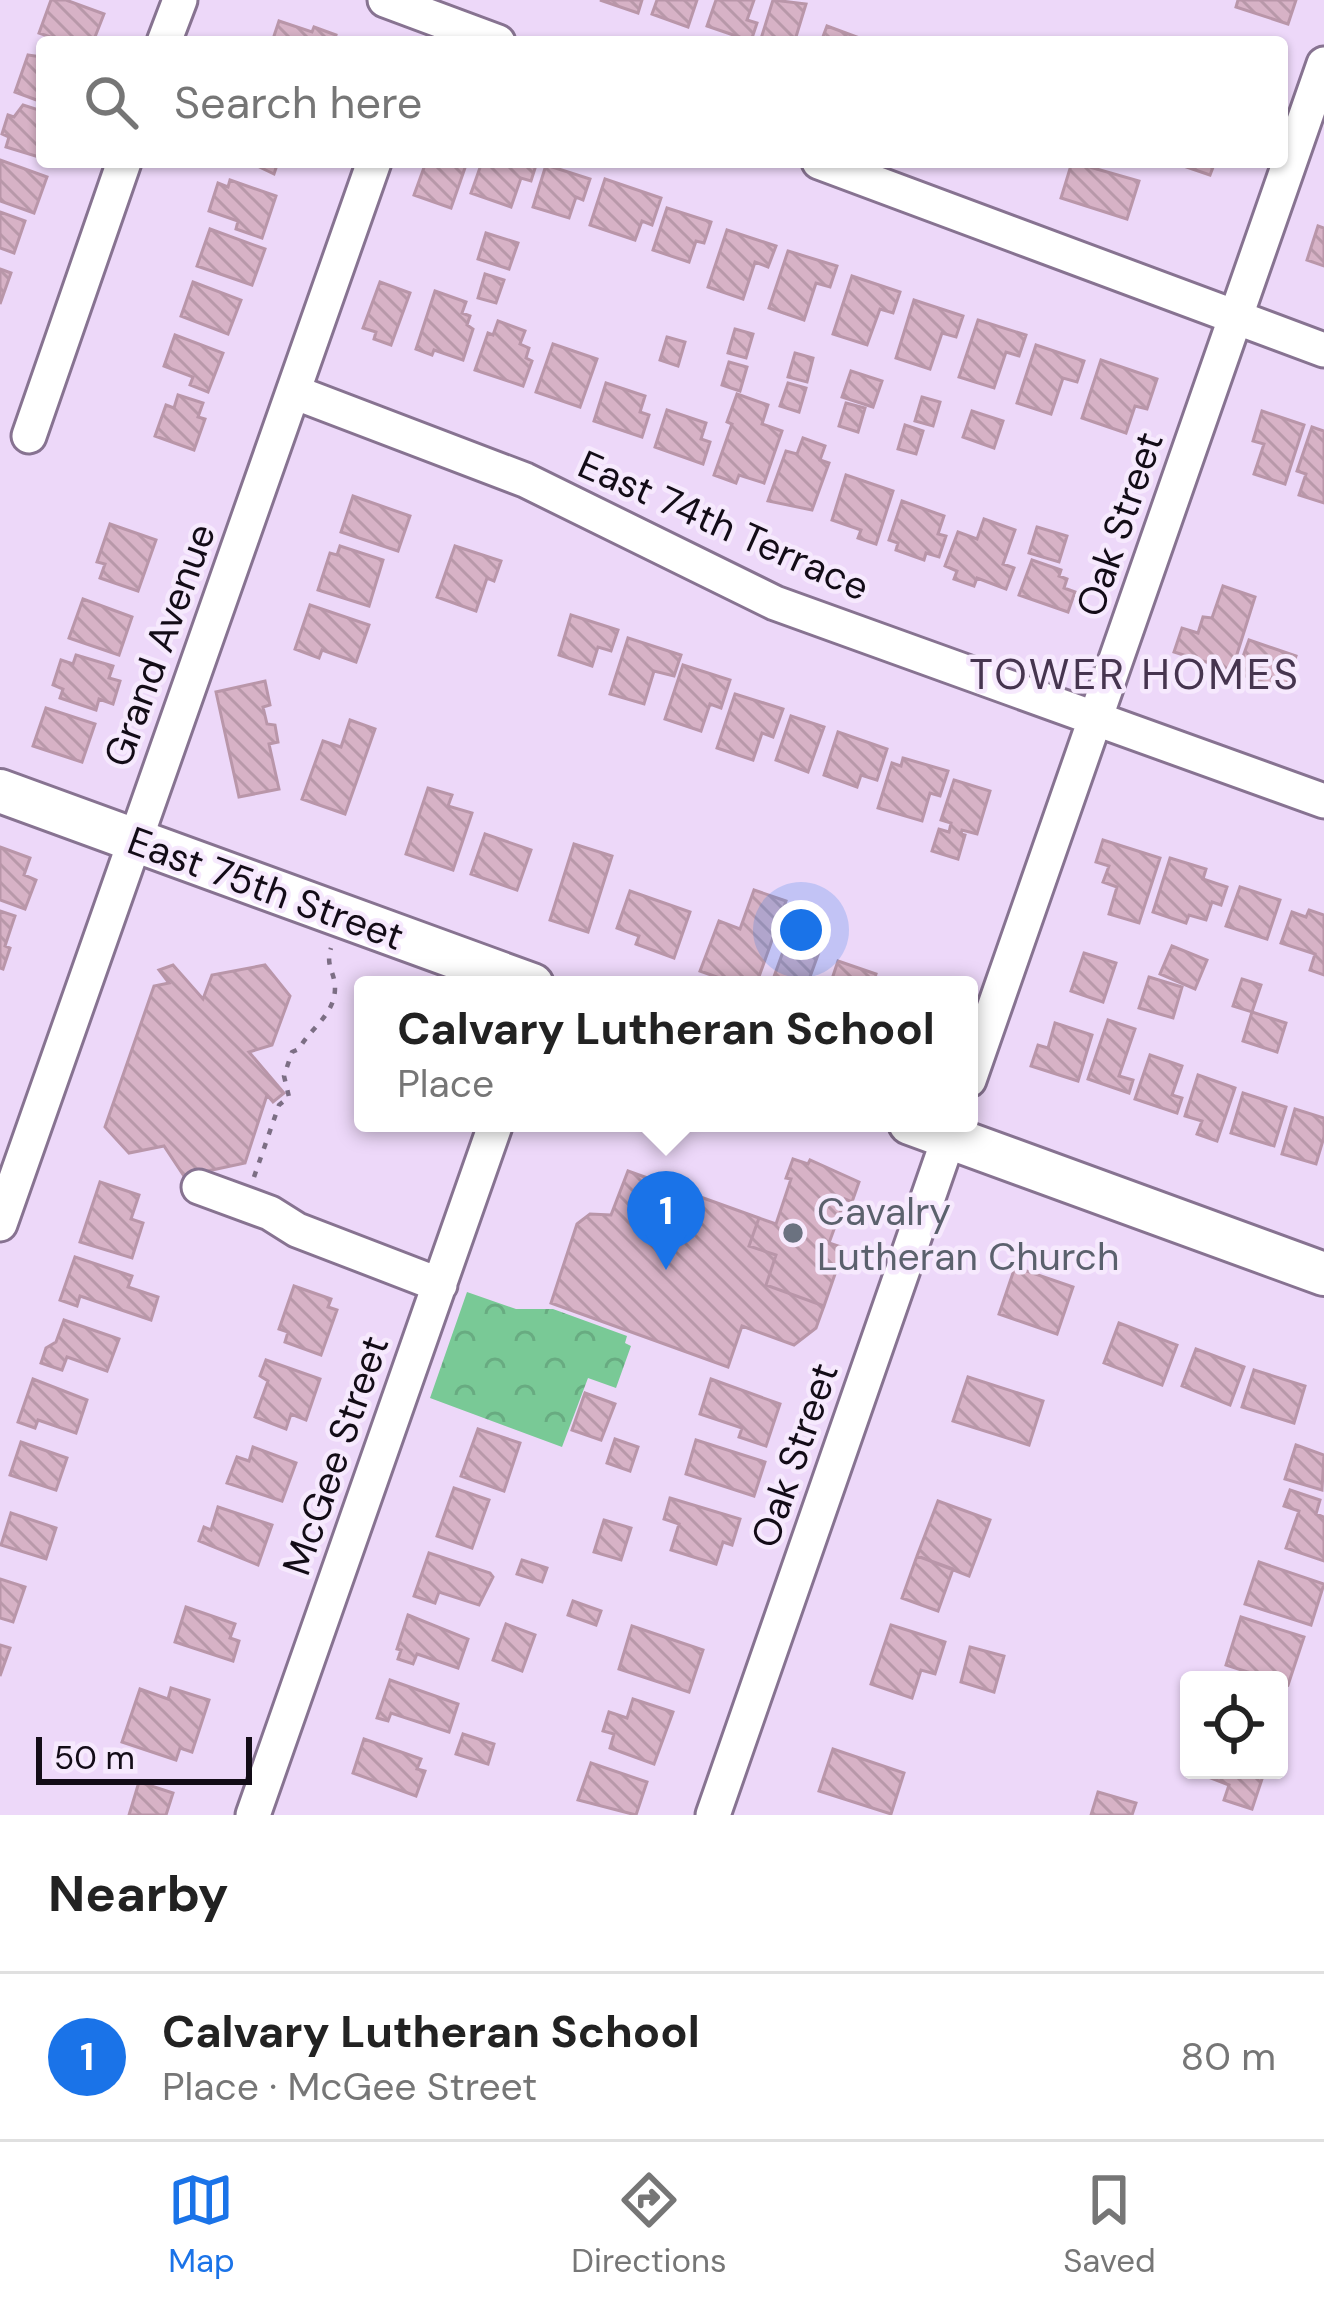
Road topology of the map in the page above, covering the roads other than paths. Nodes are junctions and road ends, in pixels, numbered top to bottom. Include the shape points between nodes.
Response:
1 (180, 0) edge
2 (386, 0) edge
3 (424, 19) edge
4 (166, 36) edge
5 (478, 36) edge
6 (1324, 64) edge
7 (122, 168) edge
8 (372, 168) edge
9 (835, 168) edge
10 (1288, 168) edge
11 (1288, 168) edge
12 (1236, 318) junction
13 (1324, 350) edge
14 (294, 392) junction
15 (28, 436) dead end
16 (1096, 717) junction
17 (0, 791) edge
18 (1324, 801) edge
19 (134, 840) junction
20 (507, 976) edge
21 (978, 1054) edge
22 (493, 1132) edge
23 (937, 1132) edge
24 (949, 1132) edge
25 (199, 1187) dead end
26 (0, 1224) edge
27 (1324, 1274) edge
28 (440, 1285) junction
29 (254, 1815) edge
30 (713, 1815) edge

1 - 4 street
2 - 3 street
3 - 5 street
6 - 10 street, Oak Street
7 - 15 street
8 - 14 street, Grand Avenue
9 - 12 street
11 - 12 street, Oak Street
12 - 13 street
12 - 16 street, Oak Street
14 - 16 street, East 74th Terrace via 526,480 775,603
14 - 19 street, Grand Avenue
16 - 18 street, East 74th Terrace
16 - 21 street, Oak Street
17 - 19 main road, East 75th Street
19 - 20 main road, East 75th Street
19 - 26 street, Grand Avenue
22 - 28 street, McGee Street
23 - 30 street, Oak Street
24 - 27 main road
25 - 28 street
28 - 29 street, McGee Street

